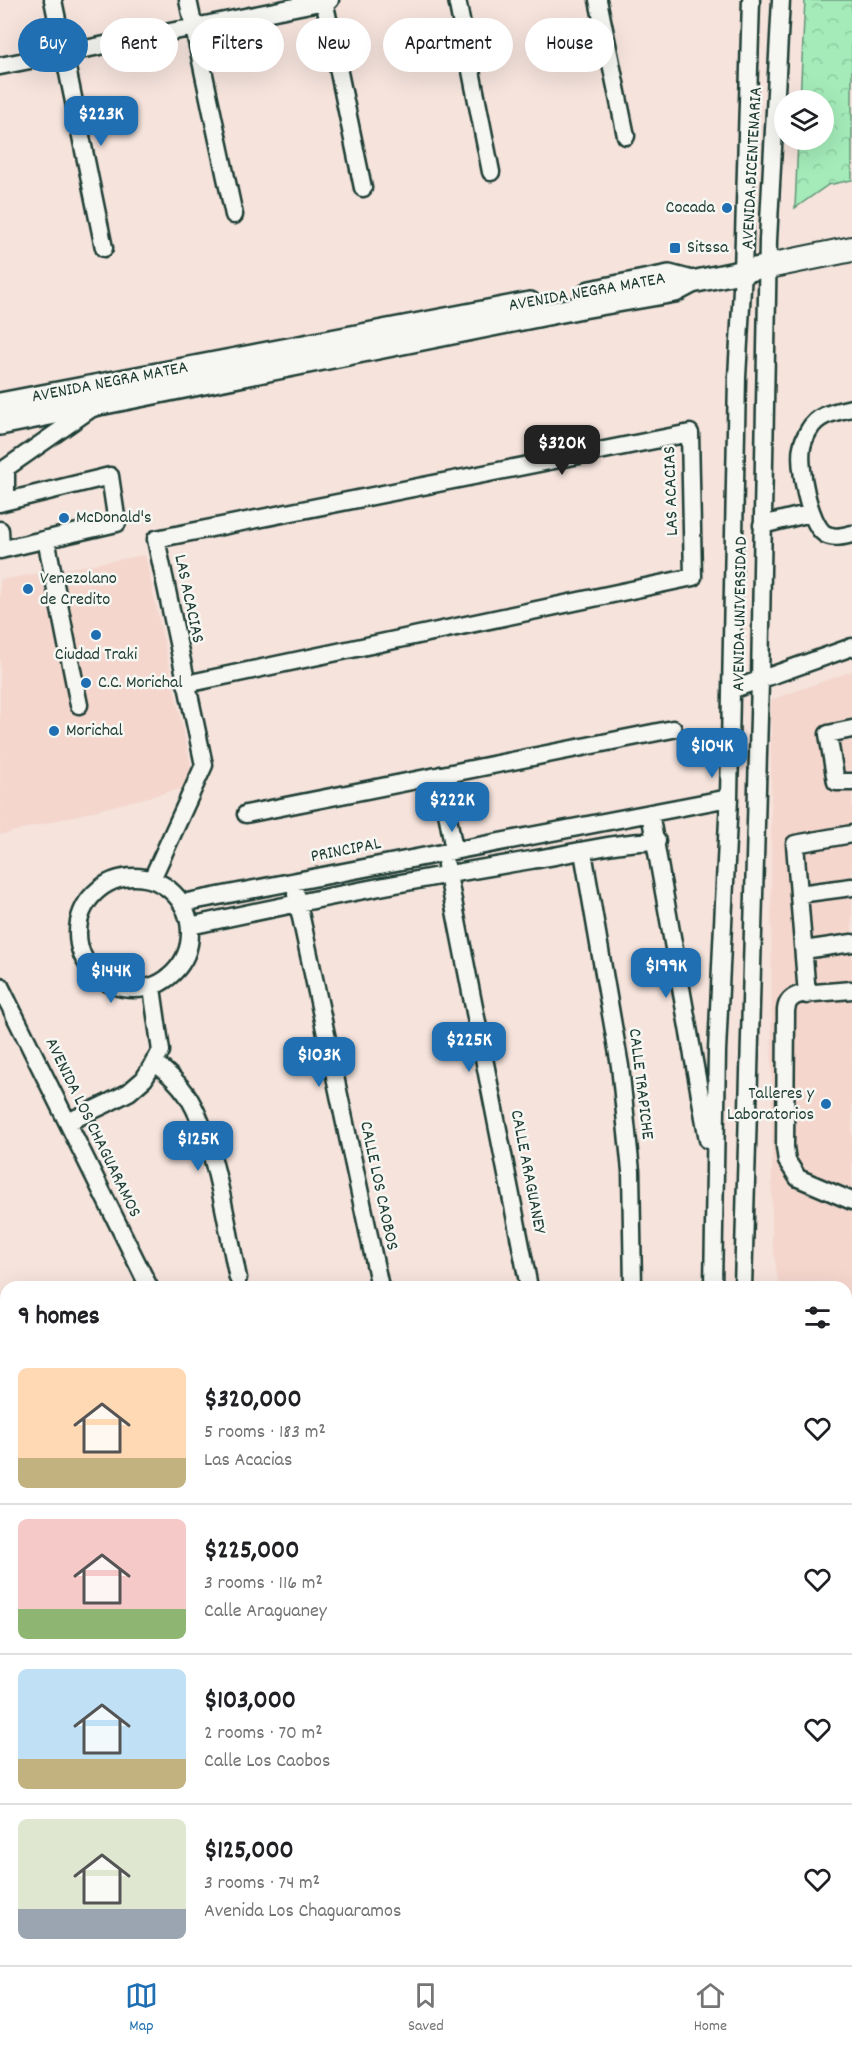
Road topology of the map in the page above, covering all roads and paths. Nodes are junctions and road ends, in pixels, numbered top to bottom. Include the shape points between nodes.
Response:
1 (53, 0) edge
2 (188, 0) edge
3 (326, 0) edge
4 (457, 0) edge
5 (598, 0) edge
6 (751, 0) edge
7 (781, 0) edge
8 (57, 18) edge
9 (191, 18) edge
10 (237, 18) edge
11 (190, 28) edge
12 (88, 48) edge
13 (18, 62) edge
14 (0, 66) edge
15 (69, 72) edge
16 (203, 72) edge
17 (626, 136) dead end
18 (491, 172) dead end
19 (363, 188) dead end
20 (234, 215) dead end
21 (104, 248) dead end
22 (852, 249) edge
23 (769, 266) junction
24 (743, 271) junction
25 (692, 282) junction
26 (0, 404) edge
27 (98, 405) junction
28 (852, 408) edge
29 (0, 424) edge
30 (2, 503) edge
31 (811, 513) junction
32 (762, 525) junction
33 (0, 530) edge
34 (852, 534) edge
35 (46, 539) junction
36 (1, 550) edge
37 (852, 647) edge
38 (760, 681) junction
39 (186, 684) junction
40 (731, 690) junction
41 (79, 705) dead end
42 (673, 729) dead end
43 (852, 729) edge
44 (440, 775) junction
45 (852, 782) edge
46 (729, 798) junction
47 (651, 813) junction
48 (246, 814) dead end
49 (852, 834) edge
50 (657, 841) junction
51 (449, 851) junction
52 (583, 852) junction
53 (447, 874) junction
54 (152, 879) junction
55 (293, 881) junction
56 (852, 887) edge
57 (799, 894) junction
58 (182, 903) junction
59 (298, 903) junction
60 (190, 926) junction
61 (852, 943) edge
62 (804, 950) junction
63 (0, 986) edge
64 (152, 988) junction
65 (852, 990) edge
66 (807, 994) junction
67 (154, 1062) junction
68 (68, 1122) junction
69 (715, 1178) junction
70 (852, 1201) edge
71 (238, 1278) dead end
72 (141, 1281) edge
73 (379, 1281) edge
74 (529, 1281) edge
75 (633, 1281) edge
76 (713, 1281) edge
77 (743, 1281) edge

1 - 8 street
2 - 9 street
3 - 10 street
3 - 19 street
4 - 18 street
5 - 17 street
6 - 24 street, AVENIDA BICENTENARIA
7 - 23 street, AVENIDA BICENTENARIA
11 - 12 street
13 - 14 street
15 - 21 street
16 - 20 street
22 - 23 highway
23 - 24 main road
23 - 32 street, AVENIDA UNIVERSIDAD
24 - 25 main road
24 - 40 street, AVENIDA UNIVERSIDAD
25 - 26 main road, AVENIDA NEGRA MATEA via 669,276
25 - 27 main road, AVENIDA NEGRA MATEA via 675,291
27 - 29 main road, AVENIDA NEGRA MATEA
27 - 30 street via 6,468
28 - 31 street via 822,415 809,429 801,463
30 - 35 street via 110,476 117,523
31 - 32 street
31 - 34 street via 825,534
32 - 38 street, AVENIDA UNIVERSIDAD
33 - 36 street
35 - 36 street
35 - 41 street
37 - 38 street
38 - 40 street
38 - 77 street, AVENIDA UNIVERSIDAD
39 - 39 street, LAS ACACIAS via 156,539 690,433 693,577
39 - 54 street, LAS ACACIAS via 204,765
40 - 46 street, AVENIDA UNIVERSIDAD
42 - 44 street
43 - 45 street via 828,734 836,782
44 - 48 street
44 - 51 street, CALLE ARAGUANEY
46 - 47 street, PRINCIPAL
46 - 69 street, AVENIDA UNIVERSIDAD
47 - 50 street, AVENIDA UNIVERSIDAD
47 - 51 street, PRINCIPAL
49 - 57 street via 795,844
50 - 52 street
50 - 69 street, AVENIDA UNIVERSIDAD
51 - 53 street, CALLE ARAGUANEY
51 - 55 street, PRINCIPAL
52 - 53 street
52 - 75 street, CALLE TRAPICHE via 620,1066 632,1171
53 - 59 street
53 - 74 street, CALLE ARAGUANEY
54 - 58 street via 169,888
54 - 64 street via 114,880 97,890 85,905 78,924 78,943 97,976 113,986 132,990
55 - 58 street, PRINCIPAL
55 - 59 street, CALLE LOS CAOBOS
56 - 57 street
57 - 62 street
58 - 60 street
59 - 60 street
59 - 73 street, CALLE LOS CAOBOS
60 - 64 street via 190,946 182,964 169,979
61 - 62 street
62 - 66 street
63 - 68 street, AVENIDA LOS CHAGUARAMOS
64 - 67 street via 161,1051
65 - 66 street
66 - 70 street via 796,995 787,1006 785,1154 798,1178
67 - 68 street via 144,1079 129,1092
67 - 71 street via 186,1094 211,1150
68 - 72 street, AVENIDA LOS CHAGUARAMOS
69 - 76 street, AVENIDA UNIVERSIDAD

